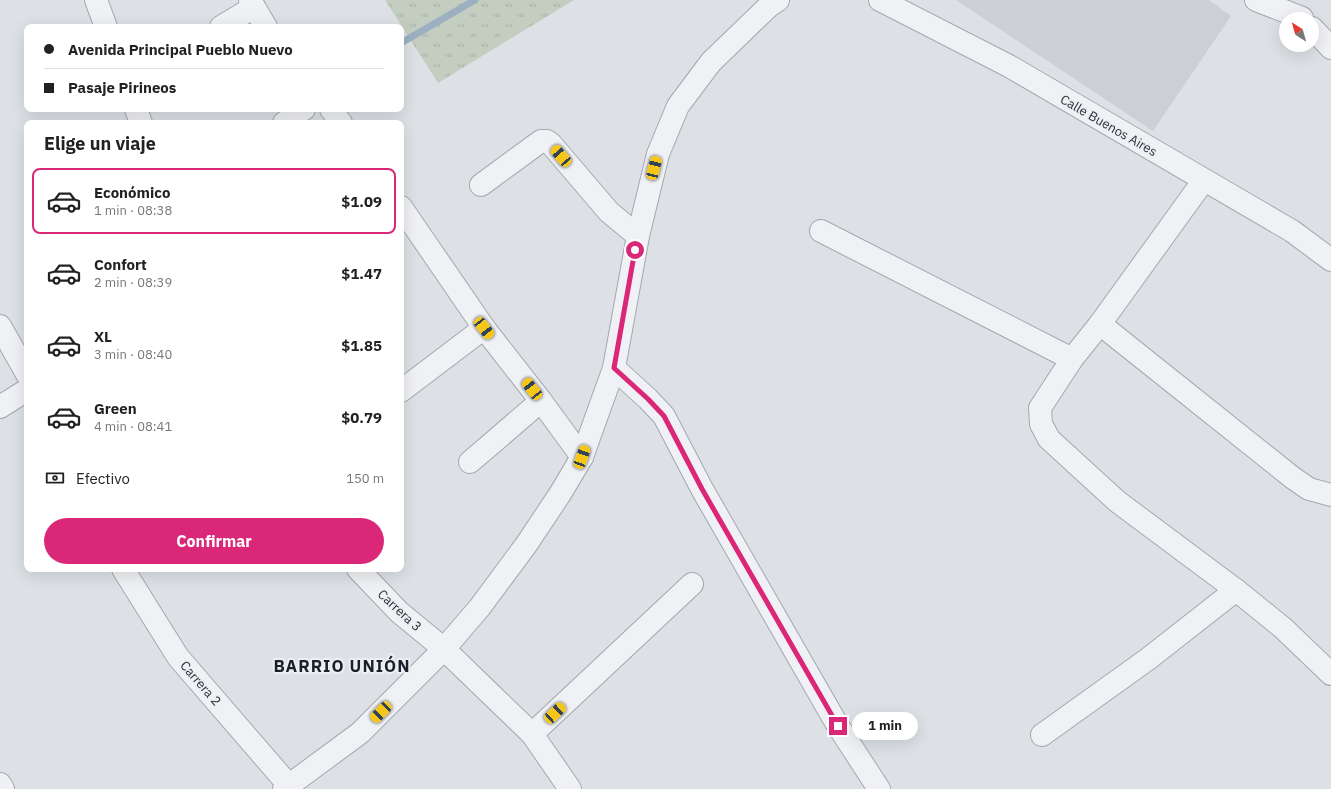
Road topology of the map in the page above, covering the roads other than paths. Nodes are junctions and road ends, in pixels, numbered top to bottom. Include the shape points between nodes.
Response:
1 (96, 0) edge
2 (778, 0) edge
3 (880, 0) edge
4 (1256, 0) edge
5 (1286, 0) edge
6 (252, 4) edge
7 (1283, 12) edge
8 (1297, 12) edge
9 (105, 24) edge
10 (225, 24) edge
11 (264, 24) edge
12 (1319, 36) edge
13 (1331, 48) edge
14 (300, 112) edge
15 (288, 120) edge
16 (1204, 180) junction
17 (481, 185) dead end
18 (404, 212) edge
19 (821, 231) dead end
20 (638, 236) junction
21 (1331, 260) edge
22 (1100, 324) junction
23 (0, 326) edge
24 (484, 328) junction
25 (1072, 359) junction
26 (614, 368) junction
27 (24, 369) edge
28 (404, 389) edge
29 (24, 392) edge
30 (541, 401) junction
31 (0, 407) edge
32 (582, 457) junction
33 (470, 462) dead end
34 (1331, 495) edge
35 (125, 572) edge
36 (361, 572) edge
37 (692, 584) dead end
38 (1236, 590) junction
39 (444, 649) junction
40 (1331, 674) edge
41 (532, 734) junction
42 (1042, 735) dead end
43 (0, 784) edge
44 (288, 788) edge
45 (3, 789) edge
46 (570, 789) edge
47 (879, 789) edge

1 - 9 street
2 - 20 street via 712,62 678,106 658,154
3 - 16 street, Calle Buenos Aires via 1009,66
4 - 7 street
5 - 8 street
6 - 10 street
6 - 11 street
12 - 13 street
14 - 15 street
16 - 21 street, Calle Buenos Aires via 1292,231
16 - 22 street
17 - 20 street via 541,141 547,141 609,212
18 - 24 street
19 - 25 street
20 - 26 street
22 - 25 street
22 - 34 street via 1292,478 1309,489
23 - 27 street
24 - 28 street
24 - 30 street
25 - 38 street via 1040,408 1041,424 1049,438 1118,502
26 - 32 street
26 - 47 street via 664,416 706,496 838,726
29 - 31 street
30 - 32 street
30 - 33 street
32 - 39 street via 526,545
35 - 44 street, Carrera 2 via 178,656
36 - 39 street, Carrera 3 via 399,612
37 - 41 street
38 - 40 street via 1283,628
38 - 42 street via 1148,659
39 - 41 street, Carrera 3
39 - 44 street via 360,734
41 - 46 street, Carrera 3
43 - 45 street

